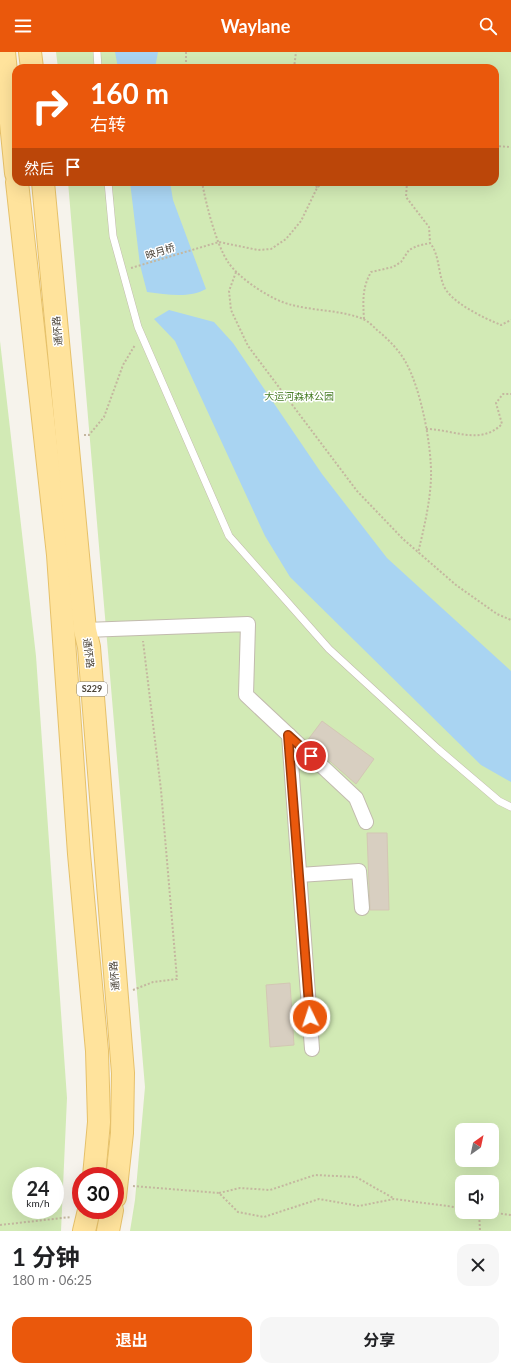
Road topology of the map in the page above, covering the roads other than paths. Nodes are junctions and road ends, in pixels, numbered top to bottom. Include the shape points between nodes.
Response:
1 (4, 52) edge
2 (30, 52) edge
3 (97, 52) edge
4 (32, 64) edge
5 (98, 64) edge
6 (12, 133) edge
7 (17, 186) edge
8 (43, 186) edge
9 (108, 186) edge
10 (85, 630) junction
11 (288, 735) junction
12 (511, 807) edge
13 (366, 822) dead end
14 (299, 875) junction
15 (362, 908) dead end
16 (312, 1049) dead end
17 (95, 1167) edge
18 (118, 1167) edge
19 (110, 1219) edge
20 (108, 1231) edge

1 - 6 main road
2 - 4 main road
3 - 5 lane
7 - 17 main road, S229 via 58,555 79,854 97,1051 99,1122
8 - 10 main road, 通怀路 / S229
9 - 12 lane via 113,236 138,327 229,536 329,649 438,750 499,801
10 - 11 street via 248,624 246,695
10 - 18 main road, 通怀路 / S229 via 89,647 122,1074 122,1133
11 - 13 street via 356,798
11 - 14 street
14 - 15 street via 359,871
14 - 16 street
19 - 20 main road

